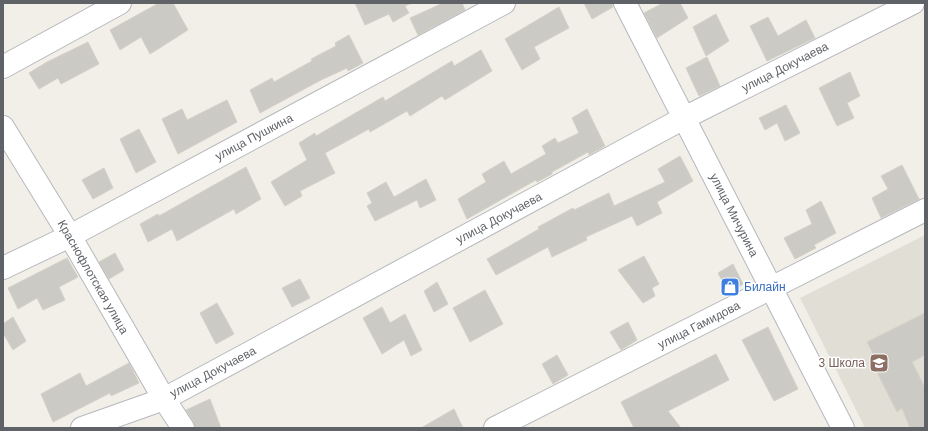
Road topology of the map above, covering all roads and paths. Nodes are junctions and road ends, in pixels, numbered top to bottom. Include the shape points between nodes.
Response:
1 (120, 3) edge
2 (504, 3) edge
3 (625, 3) edge
4 (913, 3) edge
5 (3, 67) edge
6 (684, 118) junction
7 (3, 127) edge
8 (925, 210) edge
9 (70, 236) junction
10 (3, 268) edge
11 (771, 288) junction
12 (164, 399) junction
13 (82, 428) edge
14 (183, 428) edge
15 (495, 428) edge
16 (843, 428) edge

1 - 5 street
2 - 9 street, улица Пушкина
3 - 6 street, улица Мичурина
4 - 6 street, улица Докучаева
6 - 11 street, улица Мичурина
6 - 12 street, улица Докучаева
7 - 9 street, Краснофлотская улица
8 - 11 street, улица Гамидова
9 - 10 street, улица Пушкина
9 - 12 street, Краснофлотская улица
11 - 15 street, улица Гамидова
11 - 16 street, улица Мичурина
12 - 13 street, улица Докучаева
12 - 14 street, Краснофлотская улица

